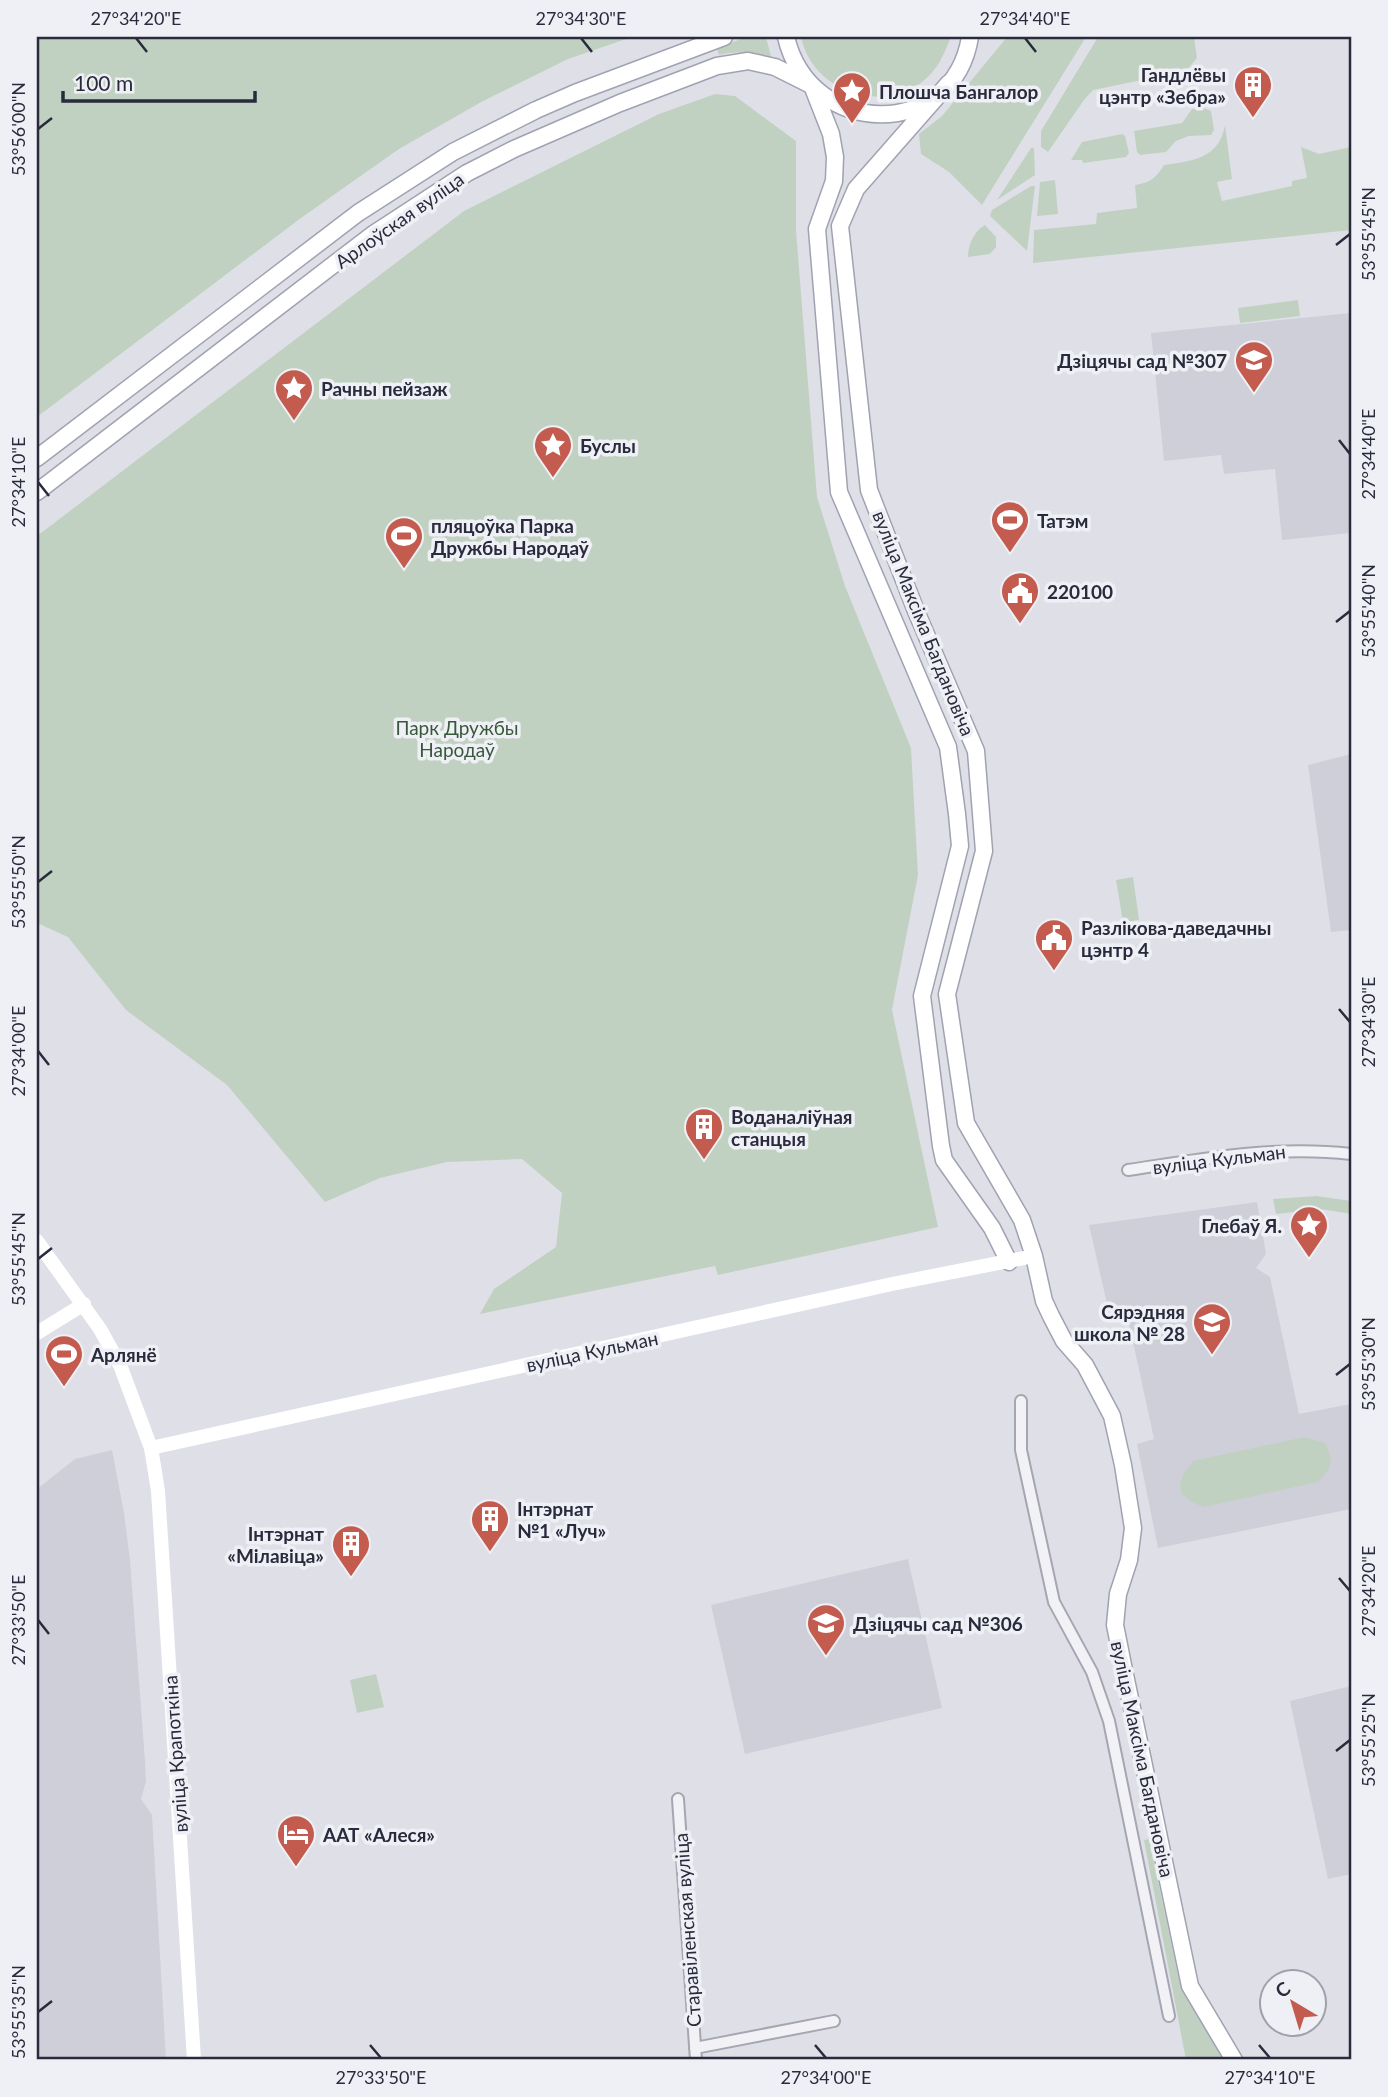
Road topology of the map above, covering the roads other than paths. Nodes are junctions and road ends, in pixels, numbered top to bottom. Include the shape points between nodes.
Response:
1 (724, 37) edge
2 (786, 37) edge
3 (970, 37) edge
4 (985, 37) edge
5 (965, 57) junction
6 (949, 83) junction
7 (811, 86) junction
8 (37, 458) edge
9 (37, 492) edge
10 (1351, 1154) edge
11 (1128, 1170) dead end
12 (37, 1241) edge
13 (1034, 1256) junction
14 (1009, 1262) junction
15 (84, 1304) junction
16 (37, 1333) edge
17 (1021, 1401) dead end
18 (151, 1448) junction
19 (678, 1799) dead end
20 (1169, 2016) dead end
21 (834, 2021) dead end
22 (695, 2048) junction
23 (194, 2060) edge
24 (696, 2060) edge
25 (1234, 2060) edge

1 - 8 main road, Арлоўская вуліца via 575,93 453,152 358,213
2 - 7 main road, вуліца Максіма Багдановіча via 794,61
3 - 5 main road
4 - 5 main road
5 - 6 main road
6 - 7 main road, Арлоўская вуліца via 918,106 876,115 846,110
6 - 13 main road, вуліца Максіма Багдановіча via 856,190 840,226 869,490 976,751 984,851 947,994 966,1123 1021,1220
7 - 9 main road, Арлоўская вуліца via 775,67 748,61 717,66 608,108 467,173 372,235
7 - 14 main road, вуліца Максіма Багдановіча via 835,157 834,181 817,229 839,492 948,747 957,814 960,846 922,996 941,1146 944,1160 992,1228
10 - 11 street, вуліца Кульман via 1260,1152
12 - 15 main road, вуліца Крапоткіна
13 - 14 main road, вуліца Кульман
13 - 25 main road, вуліца Максіма Багдановіча via 1051,1316 1064,1341 1085,1365 1112,1416 1133,1528 1115,1625 1190,1986
14 - 18 main road, вуліца Кульман
15 - 16 main road
15 - 18 main road, вуліца Крапоткіна via 120,1365
17 - 20 street, вуліца Максіма Багдановіча via 1021,1450 1054,1602 1103,1700
18 - 23 main road, вуліца Крапоткіна via 158,1491
19 - 22 street, Старавіленская вуліца
21 - 22 street
22 - 24 street, Старавіленская вуліца

